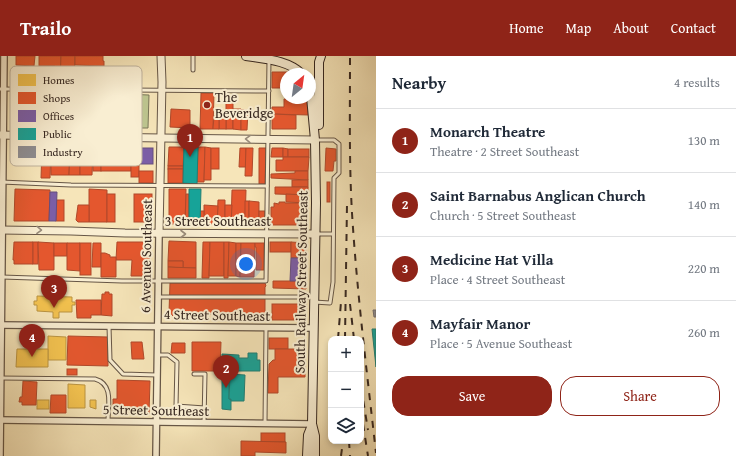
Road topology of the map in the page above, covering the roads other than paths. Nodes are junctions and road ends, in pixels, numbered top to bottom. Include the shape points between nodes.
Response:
1 (4, 56) edge
2 (161, 56) edge
3 (193, 56) edge
4 (246, 56) edge
5 (321, 56) edge
6 (269, 60) junction
7 (294, 68) edge
8 (193, 70) dead end
9 (2, 89) edge
10 (142, 90) edge
11 (162, 90) junction
12 (269, 91) junction
13 (312, 104) edge
14 (2, 135) edge
15 (142, 138) edge
16 (161, 138) junction
17 (268, 139) junction
18 (315, 140) junction
19 (1, 182) edge
20 (160, 186) junction
21 (268, 186) junction
22 (1, 230) edge
23 (159, 234) junction
24 (267, 234) junction
25 (316, 234) junction
26 (333, 234) junction
27 (1, 277) edge
28 (158, 280) junction
29 (158, 297) junction
30 (314, 300) junction
31 (1, 325) edge
32 (109, 326) junction
33 (158, 326) junction
34 (266, 328) junction
35 (314, 328) junction
36 (157, 354) junction
37 (194, 374) dead end
38 (157, 375) junction
39 (0, 378) edge
40 (205, 408) junction
41 (0, 420) edge
42 (108, 421) junction
43 (156, 422) junction
44 (204, 422) junction
45 (265, 423) junction
46 (312, 424) junction
47 (0, 456) edge
48 (156, 456) edge
49 (307, 456) edge
50 (315, 456) edge

1 - 9 street
2 - 11 street, 6 Avenue Southeast
3 - 8 lane
4 - 6 main road
5 - 18 main road, South Railway Street Southeast via 319,126
6 - 7 main road
6 - 12 lane
9 - 14 street
10 - 11 lane
11 - 12 lane
11 - 16 street, 6 Avenue Southeast
12 - 17 lane
13 - 18 main road, South Railway Street Southeast
14 - 19 street
15 - 16 street
17 -> 16 street
16 - 20 street, 6 Avenue Southeast
17 - 18 street
17 - 21 lane
18 - 25 main road, South Railway Street Southeast
18 - 26 lane via 334,140 339,144 339,173 334,178
19 - 20 lane
19 - 22 street
20 - 21 lane
20 - 23 street, 6 Avenue Southeast
21 - 24 lane
22 -> 23 street, 3 Street Southeast
22 - 27 street
23 -> 24 street, 3 Street Southeast
23 - 28 street, 6 Avenue Southeast
24 - 25 street, 3 Street Southeast
24 - 28 lane via 266,281
25 - 26 lane
25 - 30 main road, South Railway Street Southeast
26 - 30 lane via 333,282 330,303
27 - 28 lane
27 - 31 street
28 - 29 street, 6 Avenue Southeast
29 - 30 lane
29 - 33 street, 6 Avenue Southeast
30 - 35 main road, South Railway Street Southeast
31 - 32 street, 4 Street Southeast
31 - 39 street
32 - 33 street, 4 Street Southeast
32 - 38 lane via 110,360 123,374
33 - 34 street, 4 Street Southeast
33 - 36 street, 6 Avenue Southeast
34 - 35 street, 4 Street Southeast
34 - 45 lane
35 - 46 main road, South Railway Street Southeast
36 - 38 street, 6 Avenue Southeast
36 - 40 lane via 168,355 177,362 176,406
37 - 40 lane via 204,374
38 - 43 street, 6 Avenue Southeast
39 - 41 street
39 - 42 lane via 101,381 108,388
40 - 44 lane
41 - 42 street, 5 Street Southeast
41 - 47 street
42 - 43 street, 5 Street Southeast
43 - 44 street, 5 Street Southeast
43 - 48 street, 6 Avenue Southeast
44 - 45 street, 5 Street Southeast
45 - 46 street, 5 Street Southeast
46 - 49 main road, South Railway Street Southeast via 308,435
46 - 50 main road, South Railway Street Southeast

